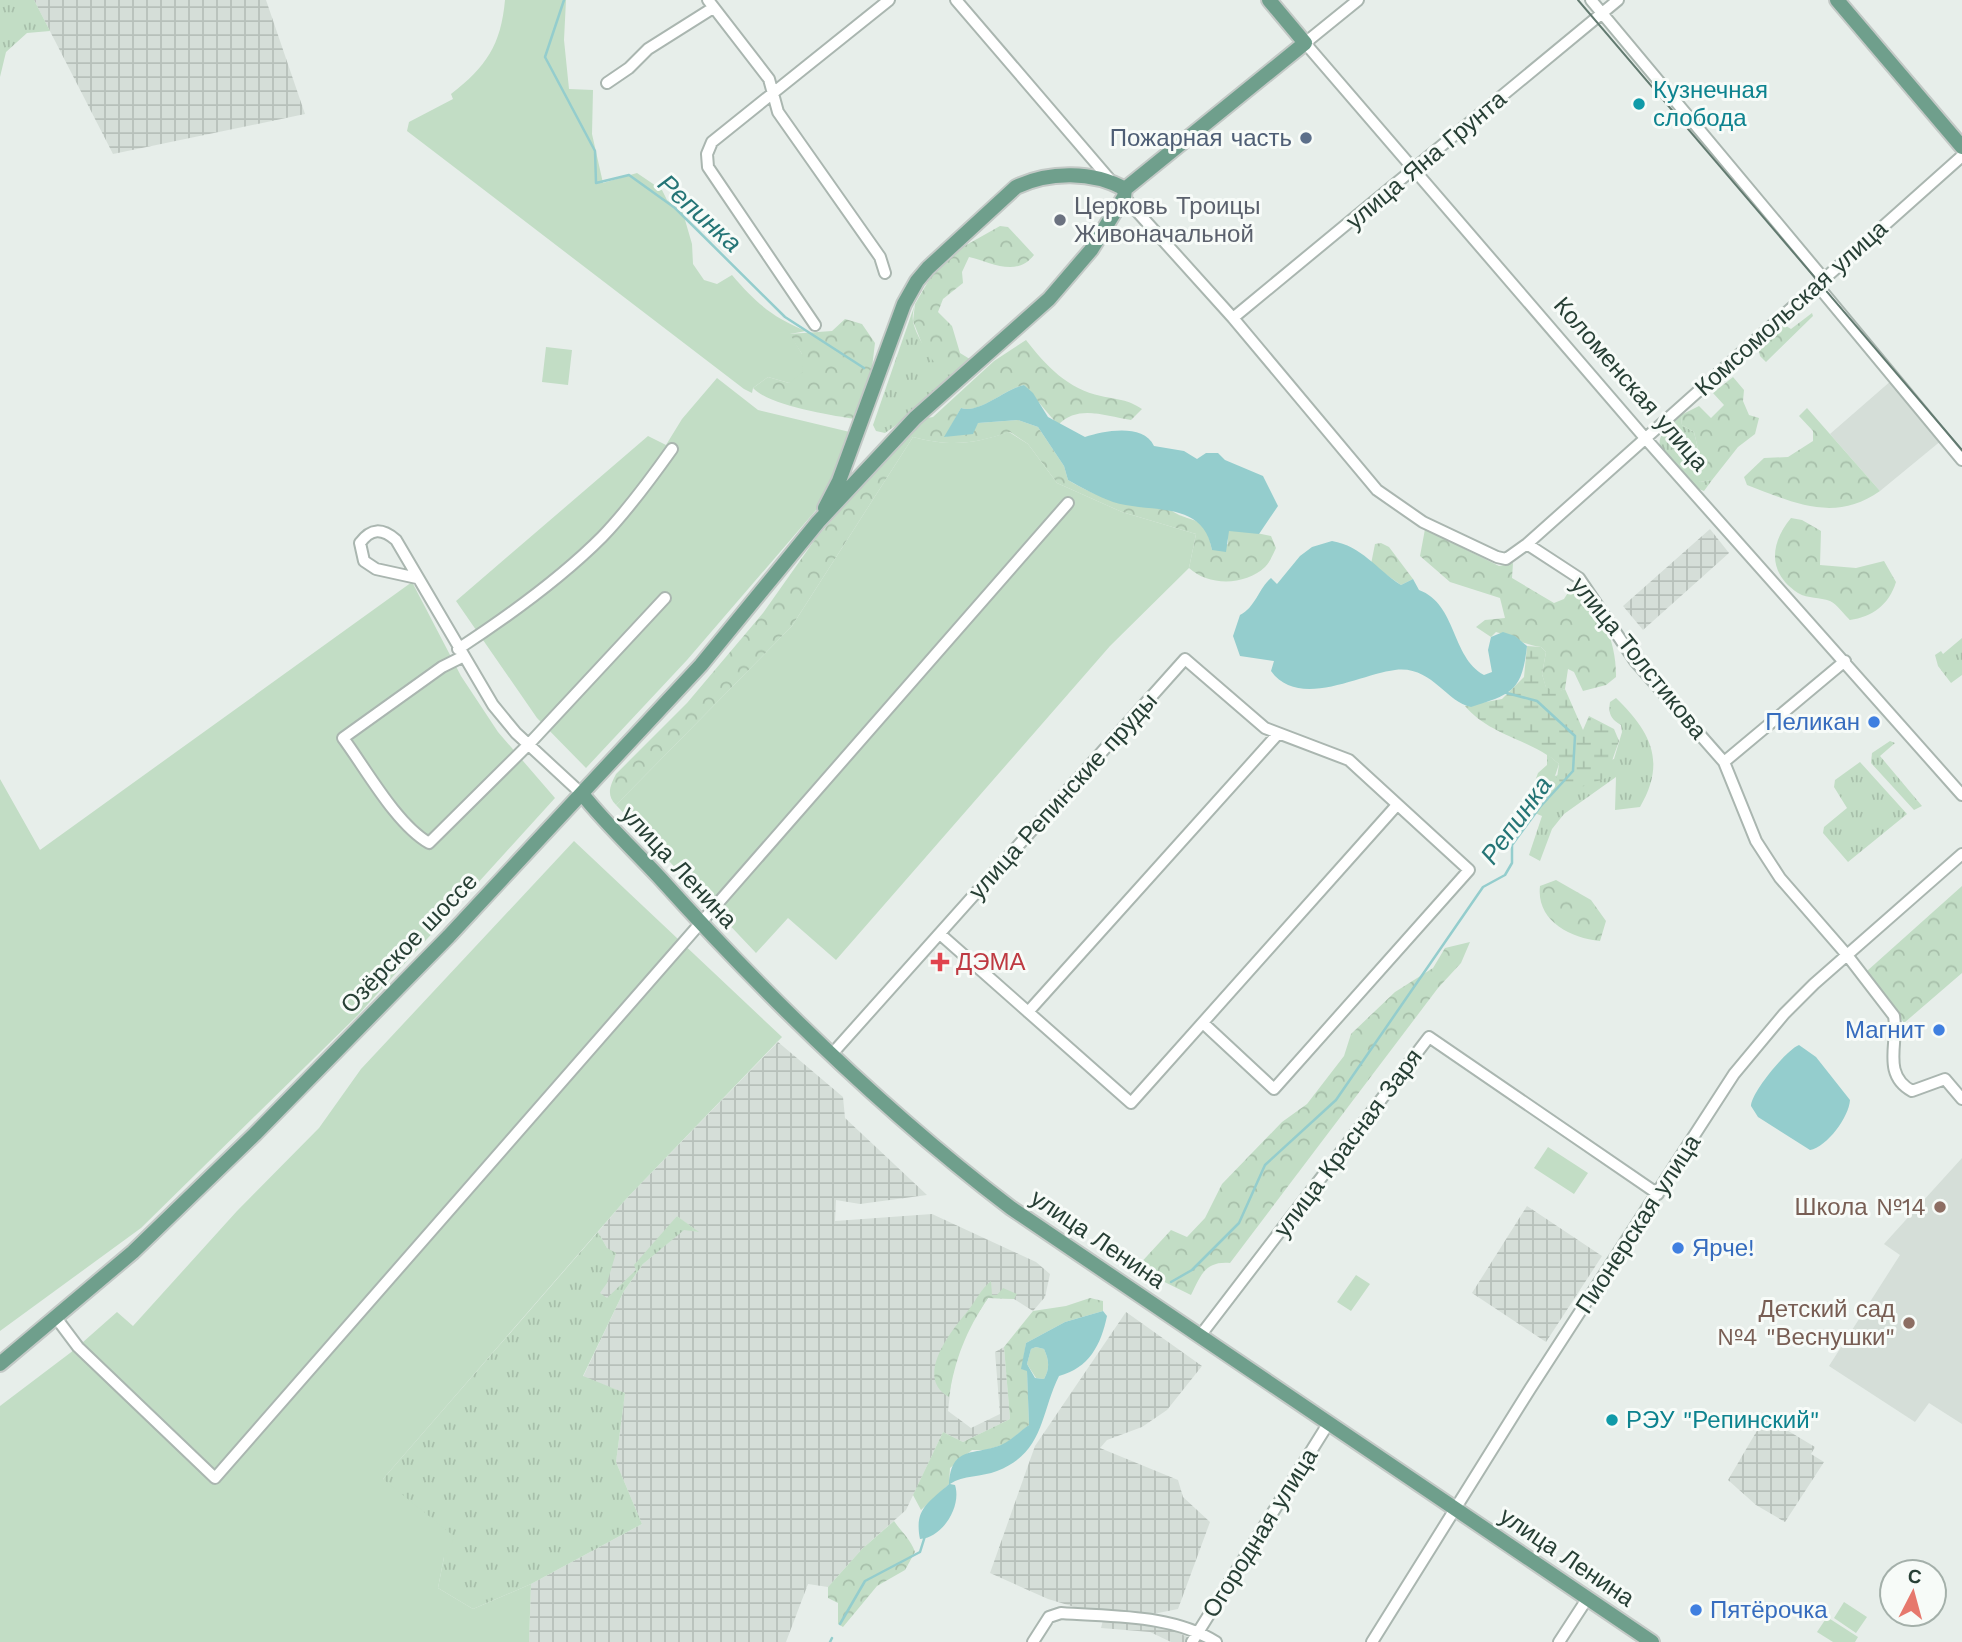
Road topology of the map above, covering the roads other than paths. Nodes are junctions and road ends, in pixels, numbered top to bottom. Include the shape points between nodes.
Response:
1 (890, 0) edge
2 (956, 0) edge
3 (1269, 0) edge
4 (1358, 0) edge
5 (1591, 0) edge
6 (1618, 0) edge
7 (1837, 0) edge
8 (711, 4) edge
9 (1602, 13) junction
10 (1305, 43) junction
11 (607, 83) dead end
12 (775, 93) junction
13 (1962, 147) edge
14 (1962, 156) edge
15 (1415, 170) junction
16 (1120, 189) junction
17 (885, 273) dead end
18 (1821, 282) junction
19 (1233, 318) junction
20 (815, 325) dead end
21 (1645, 438) junction
22 (672, 449) dead end
23 (1962, 460) edge
24 (1068, 503) dead end
25 (818, 522) junction
26 (1527, 544) junction
27 (417, 578) junction
28 (665, 598) dead end
29 (460, 653) junction
30 (1845, 661) junction
31 (1277, 735) junction
32 (530, 743) junction
33 (1724, 762) junction
34 (583, 795) junction
35 (1962, 795) edge
36 (1397, 805) junction
37 (1962, 854) edge
38 (700, 924) junction
39 (940, 934) junction
40 (1847, 955) junction
41 (1028, 1012) junction
42 (1203, 1023) junction
43 (831, 1055) junction
44 (1962, 1099) edge
45 (1658, 1194) junction
46 (57, 1319) junction
47 (1200, 1336) junction
48 (0, 1364) edge
49 (1328, 1423) junction
50 (1454, 1509) junction
51 (1587, 1599) junction
52 (1199, 1632) junction
53 (1033, 1642) edge
54 (1192, 1642) edge
55 (1216, 1642) edge
56 (1372, 1642) edge
57 (1559, 1642) edge
58 (1652, 1642) edge

1 - 12 street
2 - 16 street
3 - 10 main road, Коломенская улица
4 - 10 street
5 - 9 street
6 - 9 street, улица Яна Грунта
7 - 13 main road
8 - 11 street
8 - 12 street
9 - 15 street, улица Яна Грунта
9 - 18 street
10 - 15 street, Коломенская улица
10 - 16 main road
12 - 17 street via 778,112 880,257
12 - 20 street via 712,142 708,167
14 - 18 street, Комсомольская улица
15 - 19 street, улица Яна Грунта
15 - 21 street, Коломенская улица
16 - 19 street
16 - 25 main road via 1090,250 1049,299 915,418
16 - 25 main road via 1058,176 1034,178 1016,187 916,281 839,481
18 - 21 street, Комсомольская улица
18 - 23 street
19 - 26 street via 1361,473 1395,506 1497,557 1506,559
21 - 26 street, Комсомольская улица
21 - 30 street, Коломенская улица
22 - 29 street via 600,539
24 - 38 street
25 - 34 main road, Озёрское шоссе via 701,665
26 - 33 street, улица Толстикова via 1579,578 1635,661
27 - 27 street via 396,540 387,532 367,533 360,543 364,561 376,569
27 - 29 street
28 - 32 street
29 - 32 street via 493,705
29 - 32 street via 343,738 397,813 429,843
30 - 33 street
30 - 35 street, Коломенская улица
31 - 36 street, улица Репинские пруды via 1349,760
31 - 39 street, улица Репинские пруды via 1185,659
31 - 41 street
32 - 34 street
33 - 40 street, улица Толстикова via 1756,841 1780,878
34 - 38 main road, улица Ленина
34 - 46 main road, Озёрское шоссе via 255,1134
36 - 42 street
36 - 42 street, улица Репинские пруды via 1469,870 1396,954 1274,1089
37 - 40 street, Пионерская улица
38 - 43 main road, улица Ленина
38 - 46 street via 215,1478 78,1347
39 - 41 street
39 - 43 street
40 - 44 street, улица Толстикова via 1894,1016 1892,1063 1905,1087 1912,1091 1945,1079
40 - 45 street, Пионерская улица via 1758,1044
41 - 42 street via 1130,1102
43 - 47 main road, улица Ленина via 978,1183
45 - 47 street, улица Красная Заря via 1429,1037
45 - 50 street, Пионерская улица
46 - 48 main road, Озёрское шоссе
47 - 49 main road, улица Ленина
49 - 50 main road, улица Ленина
49 - 52 street, Огородная улица
50 - 51 main road, улица Ленина
50 - 56 street, Пионерская улица
51 - 57 street
51 - 58 main road, улица Ленина
52 - 53 street via 1152,1620 1061,1614 1049,1617
52 - 54 street, Огородная улица
52 - 55 street

